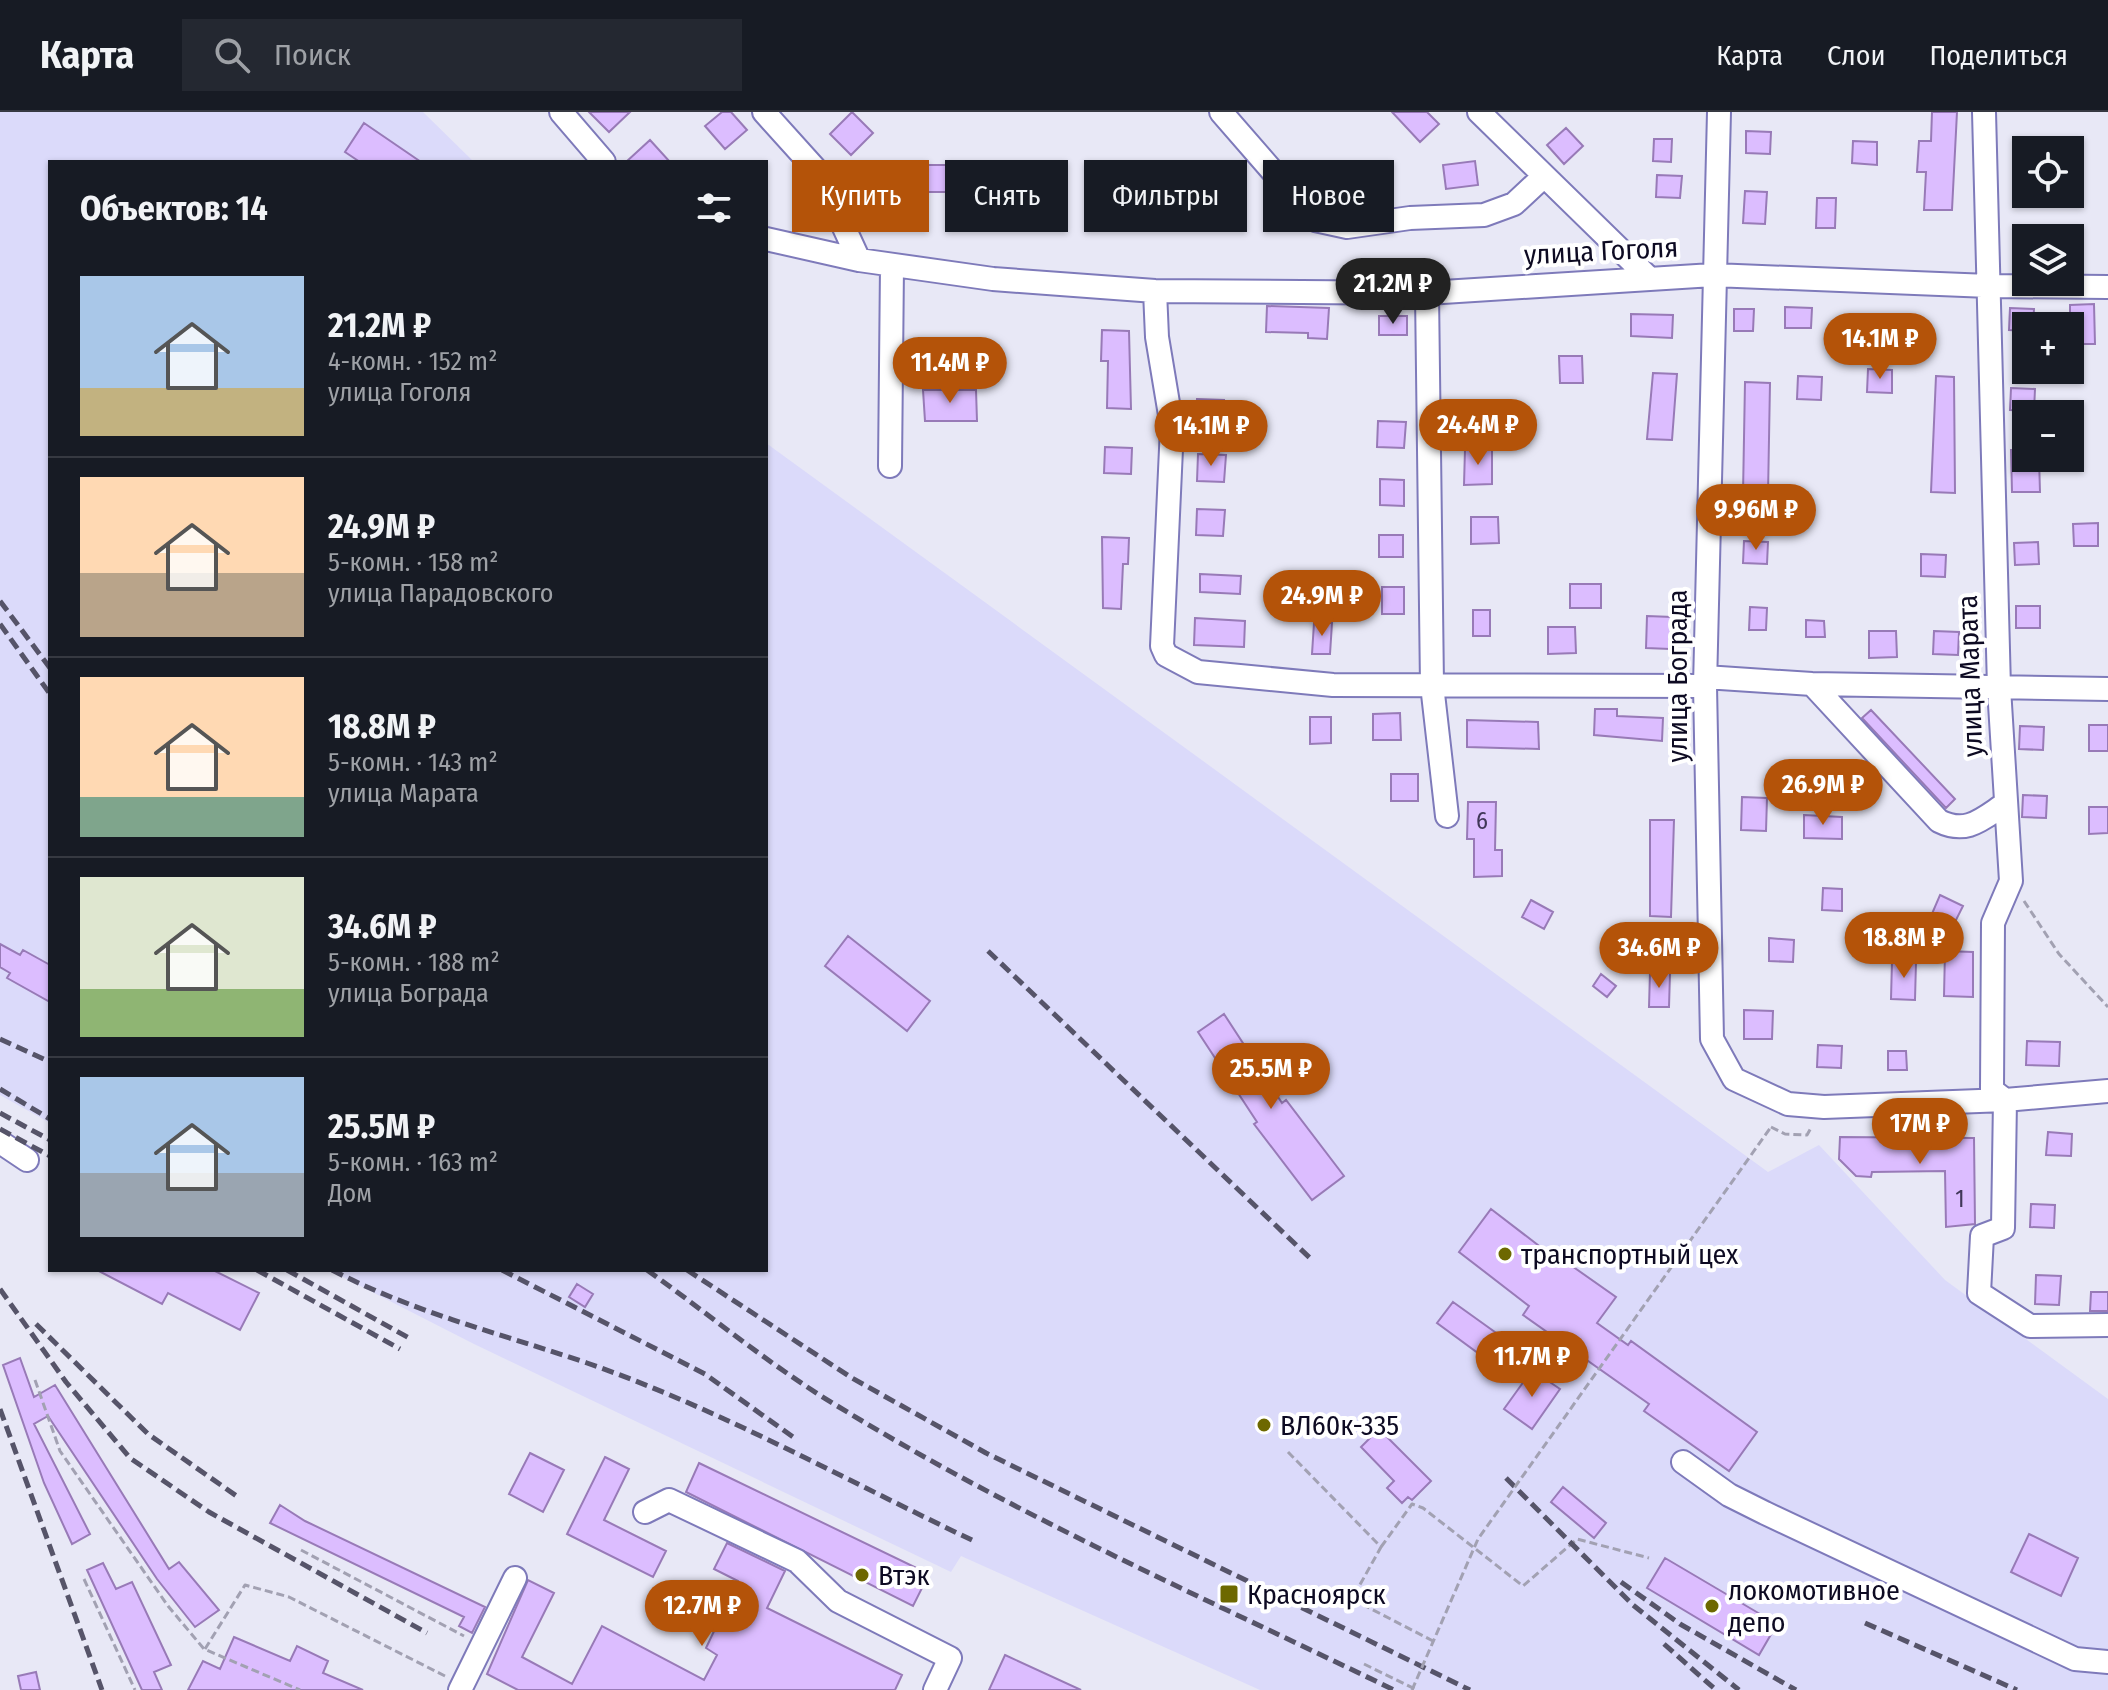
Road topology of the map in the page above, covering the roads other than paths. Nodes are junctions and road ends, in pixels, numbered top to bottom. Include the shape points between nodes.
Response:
1 (561, 112) edge
2 (764, 112) edge
3 (1221, 112) edge
4 (1479, 112) edge
5 (1719, 112) edge
6 (1984, 112) edge
7 (602, 160) edge
8 (1542, 178) junction
9 (768, 239) edge
10 (859, 260) junction
11 (892, 266) junction
12 (1713, 275) junction
13 (1648, 277) junction
14 (1989, 286) junction
15 (2108, 287) edge
16 (1155, 291) junction
17 (1427, 293) junction
18 (890, 466) dead end
19 (1705, 682) junction
20 (1812, 684) junction
21 (1432, 685) junction
22 (1999, 688) junction
23 (2108, 689) edge
24 (2005, 804) junction
25 (1447, 816) dead end
26 (2108, 1091) edge
27 (2005, 1100) junction
28 (0, 1142) edge
29 (27, 1160) dead end
30 (2108, 1325) edge
31 (1683, 1462) dead end
32 (645, 1512) dead end
33 (515, 1578) dead end
34 (2108, 1662) edge
35 (462, 1687) edge
36 (935, 1690) edge

1 - 7 street
2 - 10 street via 819,173
3 - 8 street via 1315,220 1347,227 1484,215 1514,204
4 - 8 street
5 - 12 street, улица Бограда
6 - 14 street, улица Марата
8 - 13 street
9 - 10 street, улица Гоголя
10 - 11 street, улица Гоголя
11 - 16 street, улица Гоголя
11 - 18 street
12 - 13 street, улица Гоголя
12 - 14 street, улица Гоголя
12 - 19 street, улица Бограда
13 - 17 street, улица Гоголя
14 - 15 street, улица Гоголя
14 - 22 street, улица Марата
16 - 17 street, улица Гоголя
16 - 21 street via 1172,427 1162,646 1166,655 1198,672 1333,685
17 - 21 street
19 - 20 street
19 - 21 street
19 - 27 street, улица Бограда via 1712,1039 1734,1079 1788,1104 1824,1107
20 - 22 street
20 - 24 street via 1939,821 1967,829
21 - 25 street
22 - 23 street
22 - 24 street, улица Марата
24 - 27 street, улица Марата via 2011,881 1993,923 1992,1090
26 - 27 street
27 - 30 street, улица Марата via 2003,1228 1982,1236 1979,1293 2030,1326
28 - 29 street
31 - 34 street via 1729,1495 2075,1659
32 - 36 street via 669,1500 797,1561 838,1601 950,1658
33 - 35 street

